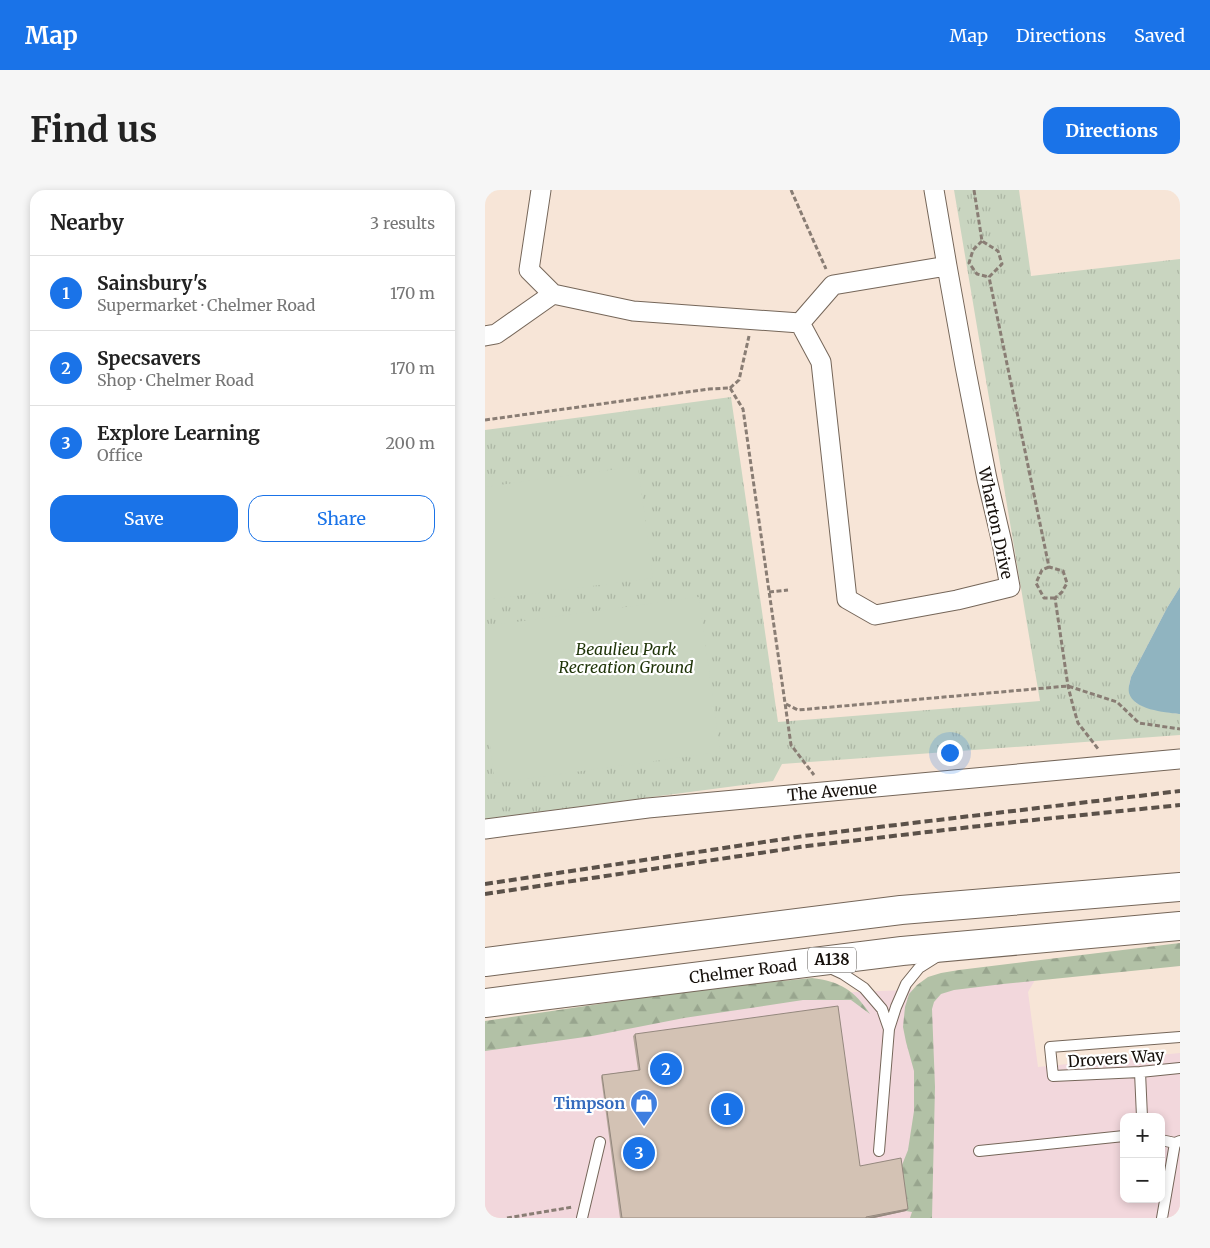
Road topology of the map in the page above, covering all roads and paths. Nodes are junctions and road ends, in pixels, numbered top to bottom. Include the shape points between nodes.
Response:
1 (541, 190) edge
2 (791, 190) edge
3 (934, 190) edge
4 (974, 190) edge
5 (982, 241) junction
6 (947, 266) junction
7 (989, 277) junction
8 (833, 285) junction
9 (553, 294) junction
10 (753, 319) junction
11 (800, 323) junction
12 (485, 336) edge
13 (730, 388) junction
14 (485, 420) edge
15 (1049, 567) junction
16 (788, 590) dead end
17 (769, 592) junction
18 (1055, 598) junction
19 (1068, 686) junction
20 (785, 704) junction
21 (1180, 729) edge
22 (1094, 754) dead end
23 (1180, 759) edge
24 (814, 775) dead end
25 (485, 829) edge
26 (1180, 886) edge
27 (1180, 926) edge
28 (971, 944) junction
29 (485, 962) edge
30 (816, 962) junction
31 (485, 1003) edge
32 (889, 1029) junction
33 (1180, 1037) edge
34 (1180, 1068) edge
35 (1140, 1072) junction
36 (1142, 1113) edge
37 (1120, 1136) edge
38 (600, 1142) dead end
39 (1177, 1142) edge
40 (879, 1151) dead end
41 (979, 1151) dead end
42 (585, 1206) junction
43 (507, 1218) edge
44 (582, 1218) edge
45 (1161, 1218) edge

1 - 9 street via 529,270
2 - 8 path
3 - 6 street
4 - 5 path
5 - 7 path via 998,251 1002,264
5 - 7 path via 973,250 969,263 977,274
6 - 8 street
6 - 11 street, Wharton Drive via 1010,587 875,614 847,599 821,362
7 - 15 path
8 - 11 street
9 - 10 street via 633,311
9 - 12 street via 496,334
10 - 11 street
10 - 13 path via 739,380
13 - 14 path
13 - 17 path via 743,409
15 - 18 path via 1063,572 1067,583
15 - 18 path via 1042,570 1036,583 1044,598
16 - 17 path
17 - 20 path
18 - 19 path
19 - 20 path via 798,710
19 - 21 path via 1117,702 1139,723
19 - 22 path via 1078,723 1102,754
20 - 24 path via 791,745
23 - 25 street, The Avenue via 648,808
26 - 29 main road via 901,910
27 - 28 main road, Chelmer Road / A138
28 - 30 main road, Chelmer Road / A138
28 - 32 lane via 937,956 919,968 906,984
30 - 31 main road, Chelmer Road / A138
30 - 32 lane via 864,988 882,1009
32 - 40 lane
33 - 35 lane, Drovers Way via 1050,1047 1053,1076
34 - 35 lane, Drovers Way
35 - 36 lane
37 - 41 lane
38 - 42 lane
39 - 45 lane
42 - 43 path
42 - 44 lane

